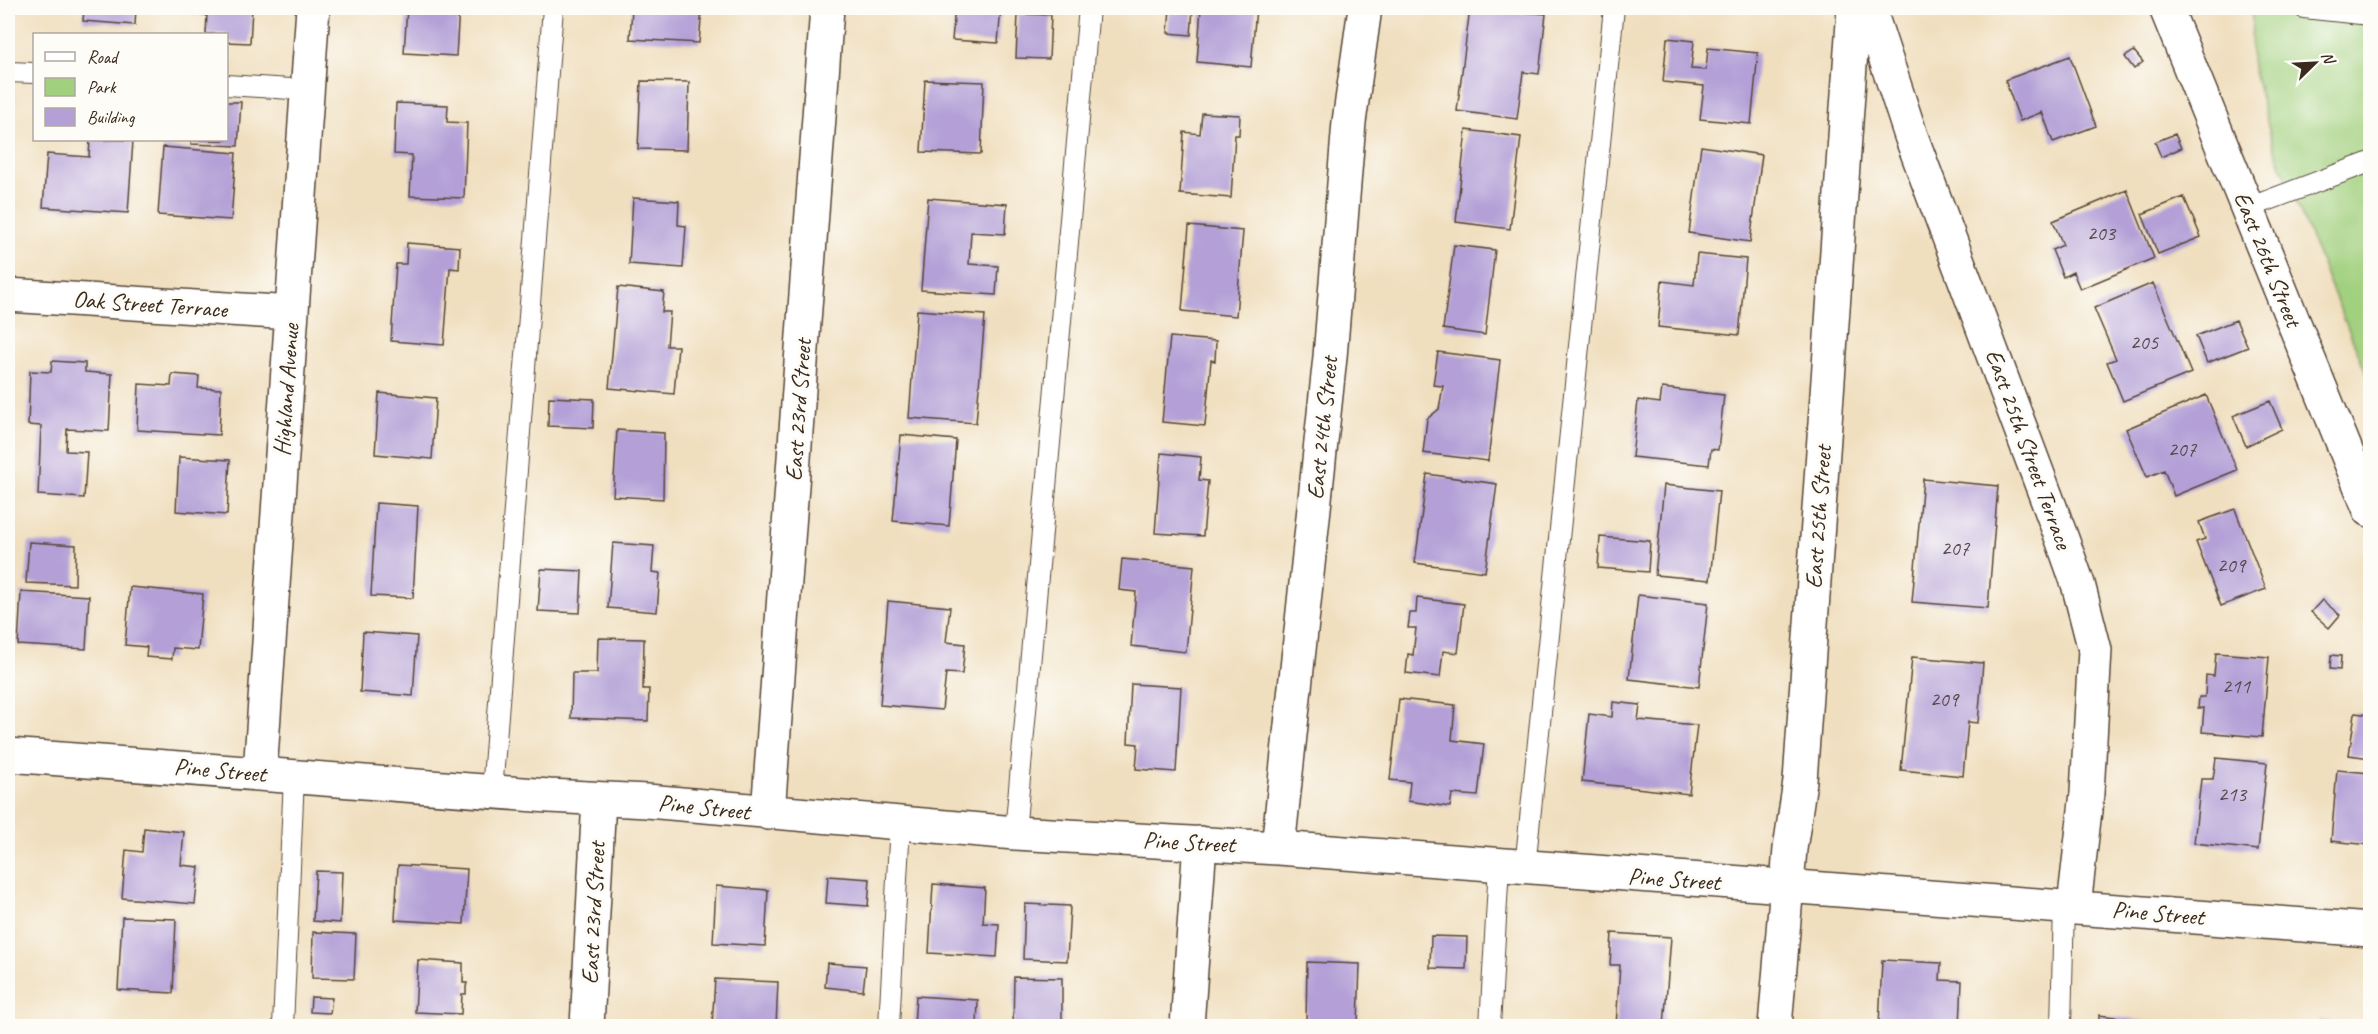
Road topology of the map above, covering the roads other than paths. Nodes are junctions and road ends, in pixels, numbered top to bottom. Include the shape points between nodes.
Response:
1 (313, 8) edge
2 (553, 8) edge
3 (826, 8) edge
4 (1089, 8) edge
5 (1365, 8) edge
6 (1614, 8) edge
7 (1854, 8) edge
8 (1869, 8) edge
9 (2166, 8) edge
10 (2304, 8) edge
11 (2370, 15) edge
12 (8, 72) edge
13 (33, 73) edge
14 (228, 85) edge
15 (307, 90) junction
16 (2370, 162) edge
17 (2248, 208) junction
18 (8, 295) edge
19 (292, 313) junction
20 (2370, 510) edge
21 (8, 755) edge
22 (260, 773) junction
23 (294, 777) junction
24 (492, 792) junction
25 (599, 799) junction
26 (768, 813) junction
27 (900, 824) junction
28 (1015, 833) junction
29 (1200, 843) junction
30 (1278, 848) junction
31 (1512, 866) junction
32 (1787, 887) junction
33 (2069, 905) junction
34 (2370, 930) edge
35 (283, 1026) edge
36 (587, 1026) edge
37 (889, 1026) edge
38 (1188, 1026) edge
39 (1490, 1026) edge
40 (1776, 1026) edge
41 (2061, 1026) edge

1 - 15 street, Highland Avenue
2 - 24 lane
3 - 26 street, East 23rd Street
4 - 28 lane
5 - 30 street, East 24th Street via 1349,122 1330,357
6 - 31 lane
7 - 32 street, East 25th Street via 1800,781
8 - 33 street, East 25th Street Terrace via 1911,136 2078,584 2095,650 2087,793
9 - 17 street, East 26th Street
10 - 11 lane
12 - 13 lane
14 - 15 lane
15 - 19 street, Highland Avenue
16 - 17 lane
17 - 20 street, East 26th Street
18 - 19 street, Oak Street Terrace
19 - 22 street, Highland Avenue
21 - 22 street, Pine Street
22 - 23 street, Pine Street
23 - 24 street, Pine Street
23 - 35 lane
24 - 25 street, Pine Street
25 - 26 street, Pine Street
25 - 36 street, East 23rd Street
26 - 27 street, Pine Street
27 - 28 street, Pine Street
27 - 37 lane
28 - 29 street, Pine Street
29 - 30 street, Pine Street
29 - 38 street
30 - 31 street, Pine Street
31 - 32 street, Pine Street
31 - 39 lane
32 - 33 street, Pine Street
32 - 40 street, East 25th Street
33 - 34 street, Pine Street
33 - 41 lane

